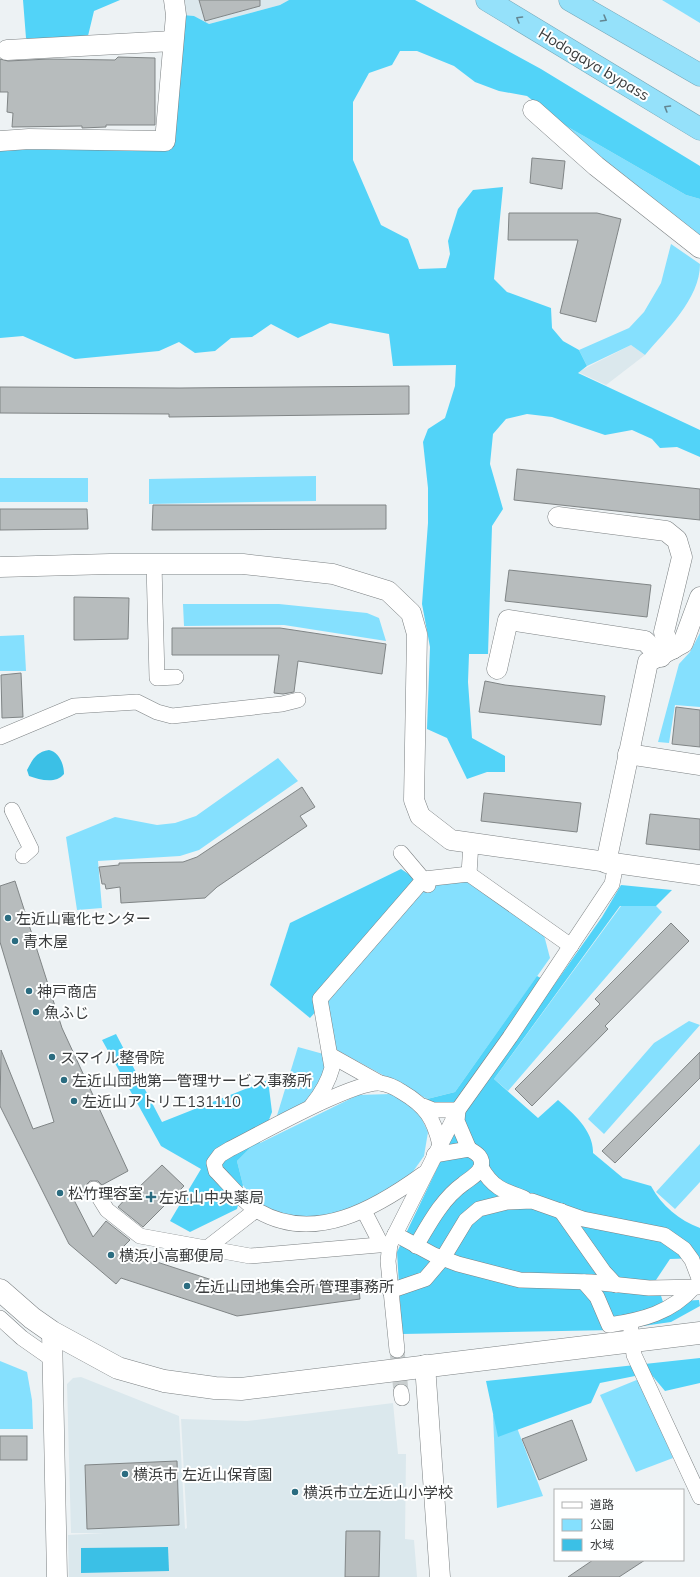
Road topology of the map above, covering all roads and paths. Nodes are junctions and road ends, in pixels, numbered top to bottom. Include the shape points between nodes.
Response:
1 (174, 0) edge
2 (487, 0) edge
3 (570, 0) edge
4 (173, 41) junction
5 (7, 50) dead end
6 (700, 75) edge
7 (534, 110) dead end
8 (700, 128) edge
9 (0, 141) edge
10 (700, 248) edge
11 (558, 517) dead end
12 (154, 564) junction
13 (0, 567) edge
14 (700, 597) edge
15 (667, 653) junction
16 (498, 669) dead end
17 (176, 677) dead end
18 (298, 700) dead end
19 (34, 722) junction
20 (0, 726) edge
21 (0, 737) edge
22 (628, 754) junction
23 (700, 764) edge
24 (12, 810) dead end
25 (472, 843) junction
26 (401, 853) dead end
27 (23, 856) dead end
28 (611, 863) junction
29 (469, 874) junction
30 (700, 875) edge
31 (426, 882) junction
32 (571, 946) junction
33 (330, 1054) junction
34 (380, 1083) junction
35 (423, 1106) junction
36 (308, 1110) junction
37 (458, 1110) junction
38 (469, 1148) junction
39 (437, 1150) junction
40 (481, 1168) junction
41 (426, 1172) junction
42 (94, 1189) dead end
43 (532, 1202) junction
44 (256, 1210) junction
45 (364, 1211) junction
46 (561, 1211) junction
47 (312, 1224) junction
48 (389, 1241) junction
49 (416, 1246) junction
50 (206, 1248) junction
51 (315, 1250) junction
52 (443, 1258) junction
53 (584, 1282) junction
54 (616, 1285) junction
55 (698, 1285) edge
56 (0, 1290) edge
57 (390, 1291) junction
58 (0, 1318) edge
59 (0, 1331) edge
60 (631, 1331) junction
61 (52, 1332) junction
62 (700, 1333) edge
63 (22, 1338) junction
64 (397, 1350) tunnel mouth
65 (52, 1359) junction
66 (425, 1366) junction
67 (700, 1497) edge
68 (57, 1577) edge
69 (440, 1577) edge

1 - 4 street via 176,14
8 -> 2 highway, Hodogaya bypass
3 -> 6 highway
4 - 5 street
4 - 9 street via 164,141
7 - 10 street via 596,166
11 - 15 street via 666,531 677,540 682,557 664,632 668,644
12 - 13 street
12 - 17 street via 157,678
12 - 25 street via 243,564 333,574 388,591 411,613 417,634 414,800 420,816 451,840
14 - 15 street via 683,643
15 - 16 street via 645,640 508,620
15 - 22 street via 648,662
18 - 19 street via 172,716 151,710 137,702 74,706
19 - 20 street
19 - 21 street
22 - 23 street
22 - 28 street
24 - 27 street via 30,849
25 - 28 street
25 - 29 street
26 - 31 street
28 - 30 street
28 - 32 street via 612,884
29 - 31 street
29 - 32 street
31 - 33 street via 320,999
32 - 37 street
33 - 34 street
33 - 36 street via 332,1068 329,1079 323,1092
34 - 35 street via 393,1087
34 - 36 street via 360,1086
35 - 37 street via 433,1110
35 - 39 street via 430,1116
36 - 44 street via 225,1152 214,1163 216,1171
37 - 38 street via 457,1121
37 - 39 street
38 - 39 street
38 - 40 street via 478,1154
39 - 41 street
40 - 43 street via 499,1189
40 - 49 street via 446,1199
41 - 45 street via 400,1191
41 - 48 street
42 - 50 street via 108,1210 140,1236
43 - 46 street
43 - 52 street via 507,1202 479,1209 466,1220
44 - 47 street via 276,1220
44 - 50 street
45 - 47 street via 334,1221
45 - 48 street
46 - 54 street
46 - 55 street via 583,1219 664,1235 684,1249 692,1260
47 - 51 street
48 - 49 street
48 - 51 street
48 - 57 street
49 - 52 street
50 - 51 street via 250,1256
52 - 53 street via 472,1269 520,1280
52 - 57 street via 425,1279
53 - 54 street
53 - 60 street via 597,1297 609,1325
54 - 55 street via 649,1288
55 - 60 street via 671,1308 638,1321
56 - 61 street
57 - 64 street
58 - 63 street
59 - 63 street
60 - 62 street
60 - 66 street
60 - 67 street via 634,1356
61 - 65 street
61 - 66 street via 118,1368 164,1381 215,1388 240,1389
63 - 65 street
65 - 68 street
66 - 69 street

